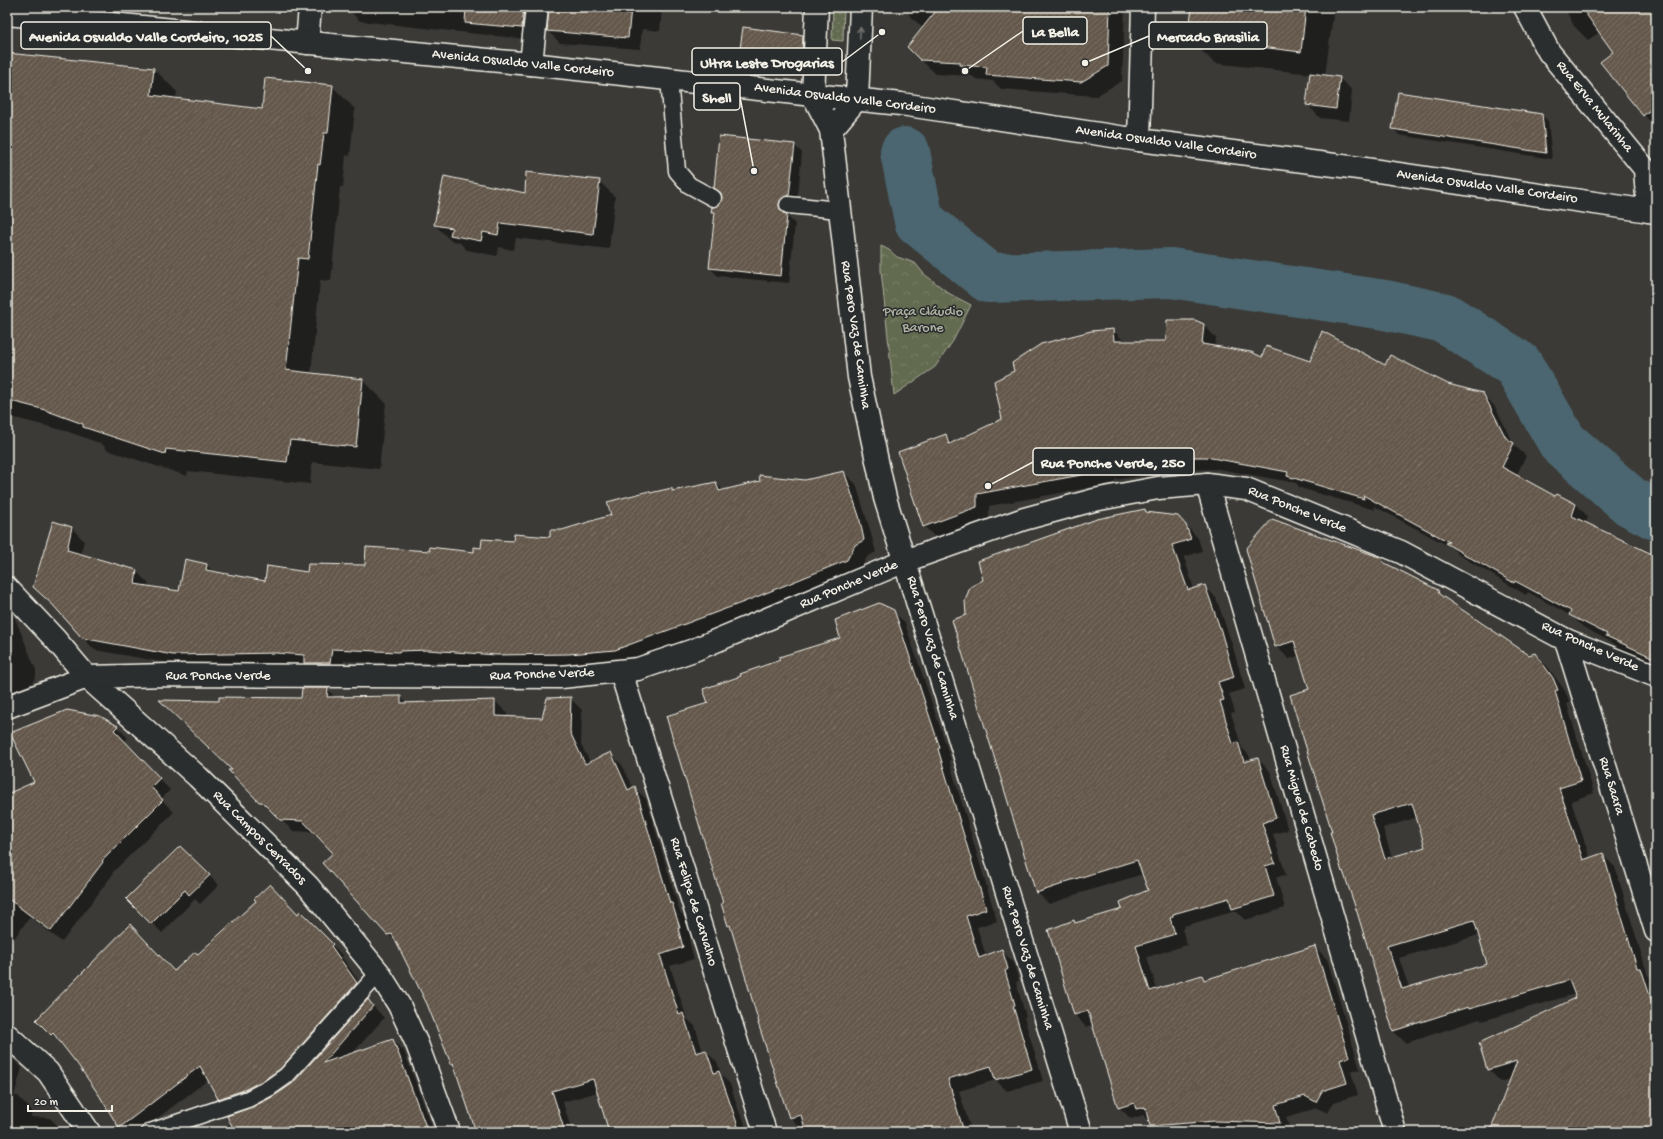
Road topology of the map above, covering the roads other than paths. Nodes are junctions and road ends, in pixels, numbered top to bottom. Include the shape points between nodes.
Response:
1 (310, 7) edge
2 (537, 7) edge
3 (817, 7) edge
4 (861, 7) edge
5 (1143, 7) edge
6 (1525, 7) edge
7 (7, 14) edge
8 (77, 14) edge
9 (307, 43) junction
10 (531, 64) junction
11 (669, 79) junction
12 (813, 95) junction
13 (856, 100) junction
14 (831, 130) junction
15 (1139, 140) junction
16 (713, 198) dead end
17 (788, 204) dead end
18 (839, 210) junction
19 (1652, 211) edge
20 (1207, 484) junction
21 (905, 561) junction
22 (7, 588) edge
23 (1566, 640) junction
24 (621, 672) junction
25 (1656, 676) edge
26 (88, 677) junction
27 (7, 707) edge
28 (1656, 931) edge
29 (379, 973) junction
30 (7, 1035) edge
31 (89, 1132) edge
32 (150, 1132) edge
33 (449, 1132) edge
34 (765, 1132) edge
35 (1081, 1132) edge
36 (1395, 1132) edge

1 - 9 street
2 - 10 street
3 - 12 street
13 -> 4 street
5 - 15 street
6 - 19 street, Rua Erva Mularinha via 1549,52 1645,169
7 - 8 street, Avenida Osvaldo Valle Cordeiro
8 - 9 street, Avenida Osvaldo Valle Cordeiro
9 - 10 street, Avenida Osvaldo Valle Cordeiro
10 - 11 street, Avenida Osvaldo Valle Cordeiro
11 - 12 street, Avenida Osvaldo Valle Cordeiro
11 - 16 lane via 677,171 689,186
12 - 13 street, Avenida Osvaldo Valle Cordeiro
12 - 14 street, Rua Pero Vaz de Caminha
13 - 14 street
13 - 15 street, Avenida Osvaldo Valle Cordeiro via 901,104
14 - 18 street, Rua Pero Vaz de Caminha
15 - 19 street, Avenida Osvaldo Valle Cordeiro via 1358,168
17 - 18 lane
18 - 21 street, Rua Pero Vaz de Caminha via 859,377 885,498
20 - 21 street, Rua Ponche Verde via 1158,488 1094,500 1024,519
20 - 23 street, Rua Ponche Verde via 1246,489 1401,552
20 - 36 street, Rua Miguel de Cabedo
21 - 24 street, Rua Ponche Verde via 694,650
21 - 35 street, Rua Pero Vaz de Caminha
22 - 26 street, Rua Campos Cerrados
23 - 25 street, Rua Ponche Verde
23 - 28 street, Rua Saara
24 - 26 street, Rua Ponche Verde via 562,677
24 - 34 street, Rua Felipe de Carvalho
26 - 27 street, Rua Ponche Verde
26 - 29 street, Rua Campos Cerrados via 198,777 308,886
29 - 32 lane via 286,1076 269,1088 248,1099
29 - 33 street, Rua Campos Cerrados via 399,1005 417,1044
30 - 31 street via 48,1072

